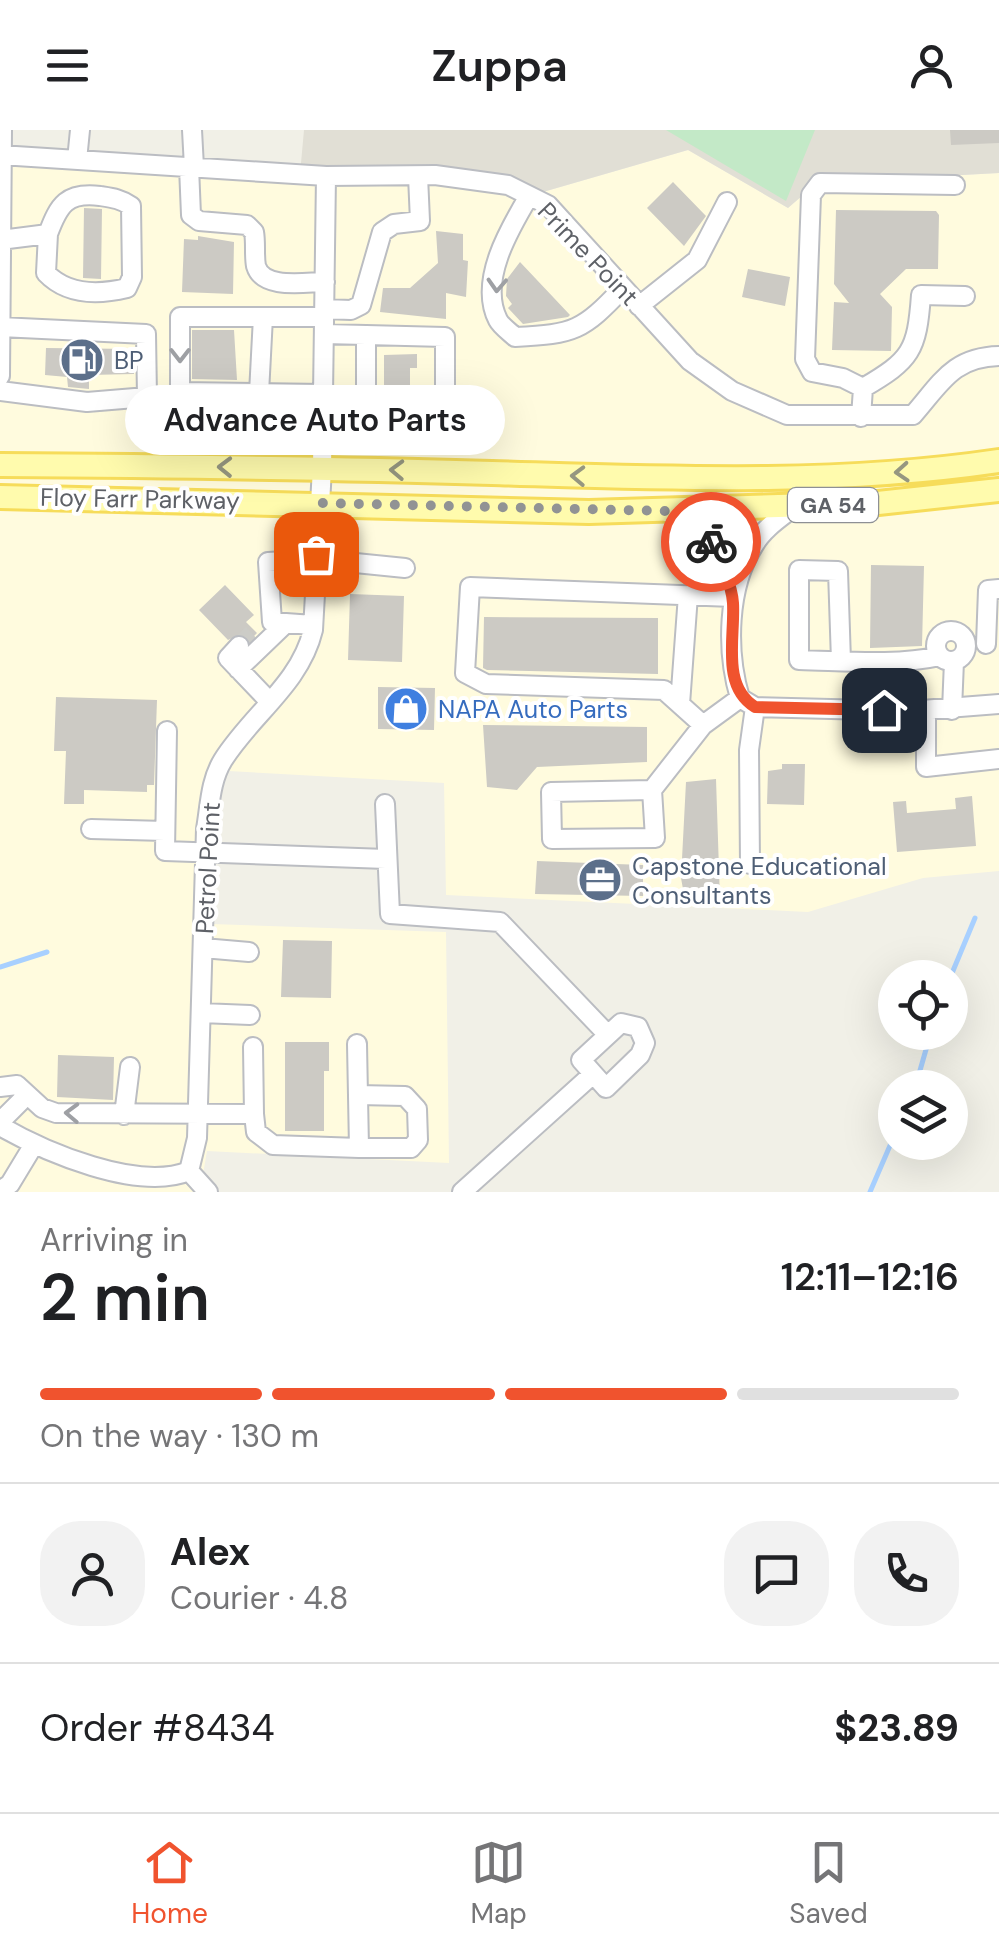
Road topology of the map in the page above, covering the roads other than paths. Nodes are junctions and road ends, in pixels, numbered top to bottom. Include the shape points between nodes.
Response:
1 (2, 130) edge
2 (192, 130) edge
3 (80, 131) edge
4 (0, 155) edge
5 (77, 160) junction
6 (130, 163) junction
7 (191, 167) junction
8 (326, 176) junction
9 (418, 176) junction
10 (955, 185) dead end
11 (529, 196) junction
12 (120, 199) junction
13 (726, 202) dead end
14 (48, 234) junction
15 (0, 240) edge
16 (0, 258) edge
17 (324, 282) junction
18 (623, 288) junction
19 (965, 296) dead end
20 (0, 297) edge
21 (640, 306) junction
22 (263, 317) junction
23 (324, 320) junction
24 (0, 327) edge
25 (366, 336) junction
26 (999, 356) edge
27 (0, 376) edge
28 (862, 388) junction
29 (0, 391) edge
30 (259, 394) junction
31 (323, 396) junction
32 (366, 399) junction
33 (861, 417) junction
34 (0, 453) edge
35 (999, 461) edge
36 (0, 466) edge
37 (322, 468) junction
38 (999, 490) edge
39 (0, 497) edge
40 (320, 503) junction
41 (794, 507) junction
42 (665, 511) junction
43 (316, 559) junction
44 (405, 568) dead end
45 (999, 588) edge
46 (688, 595) junction
47 (733, 597) junction
48 (279, 620) junction
49 (313, 625) junction
50 (255, 631) tunnel mouth
51 (993, 643) edge
52 (240, 646) tunnel mouth
53 (953, 655) junction
54 (841, 661) junction
55 (238, 669) junction
56 (270, 702) junction
57 (748, 702) junction
58 (680, 704) junction
59 (999, 704) edge
60 (952, 710) junction
61 (926, 711) junction
62 (704, 725) junction
63 (167, 732) dead end
64 (999, 759) edge
65 (652, 790) junction
66 (385, 804) dead end
67 (91, 830) dead end
68 (165, 831) junction
69 (206, 851) junction
70 (386, 859) junction
71 (750, 864) dead end
72 (203, 948) junction
73 (250, 952) dead end
74 (201, 1013) junction
75 (250, 1015) dead end
76 (608, 1035) junction
77 (356, 1044) dead end
78 (253, 1047) dead end
79 (130, 1067) dead end
80 (593, 1074) junction
81 (0, 1086) edge
82 (27, 1095) junction
83 (358, 1095) junction
84 (124, 1114) junction
85 (254, 1114) junction
86 (197, 1117) junction
87 (0, 1124) edge
88 (34, 1146) junction
89 (359, 1148) junction
90 (188, 1170) junction
91 (9, 1189) edge
92 (208, 1192) edge
93 (462, 1192) edge

1 - 4 street
2 - 7 street
3 - 5 street
4 - 5 street, Prime Point
4 - 15 street
5 - 6 street, Prime Point
6 - 7 street, Prime Point
6 - 12 street
7 - 8 street, Prime Point
7 - 17 street via 190,215 247,224 254,232 257,270 272,282
8 - 9 street, Prime Point
8 - 17 street, Petrol Point
9 - 11 street, Prime Point via 508,185
9 - 23 street via 420,222 382,232 361,305
10 - 28 street via 820,183 810,195 805,359 812,372
11 - 18 street, Prime Point via 548,205
11 -> 18 street via 502,242 494,288 498,320 515,337 566,335
12 - 14 street via 80,193 68,198
12 - 14 street via 132,206 128,288 60,288 46,274
13 - 21 street via 697,260
14 - 15 street
15 - 16 street
16 - 20 street
17 - 23 street, Petrol Point
18 - 21 street, Prime Point
19 - 28 street via 921,295 918,340 900,367
20 - 24 street
21 - 33 street, Prime Point via 690,361 732,391 787,416
22 - 23 street
22 - 30 street
22 -> 30 street via 180,317 180,392
23 - 25 street
23 - 31 street, Petrol Point
24 - 27 street
24 - 29 street via 146,334 146,398 87,402
25 - 32 street
25 - 32 street via 444,338 445,402
26 - 33 street, Prime Point via 973,356 954,369 913,415
28 - 33 street
30 - 31 street
31 - 32 street
31 - 37 street, Petrol Point
34 - 36 street
35 -> 37 main road, Floy Farr Parkway / GA 54 via 758,481
37 -> 36 main road, Floy Farr Parkway / GA 54
37 - 40 street, Petrol Point
38 - 41 main road, Floy Farr Parkway / GA 54
39 - 40 main road, Floy Farr Parkway / GA 54
40 - 42 main road, Floy Farr Parkway / GA 54
40 - 43 street, Petrol Point
41 - 42 main road, Floy Farr Parkway / GA 54
41 - 47 street via 753,545
42 - 47 street via 698,526 714,546
43 - 44 street
43 - 48 street via 268,562
43 - 49 street, Petrol Point
45 - 51 street via 988,590
46 - 47 street
46 - 58 street
46 - 58 street via 470,588 465,674 486,684 664,690
47 - 57 street via 733,676
48 - 49 street
48 - 50 street
48 - 55 street
49 - 56 street, Petrol Point via 307,656
51 - 53 street
52 - 55 street via 228,658
53 - 54 street
53 - 60 street
54 - 54 street via 799,660 799,570 838,571
55 - 56 street
56 - 69 street, Petrol Point via 222,761 213,783
57 - 61 street
57 - 62 street
57 - 71 street
58 - 62 street
59 - 60 street
60 - 61 street
61 - 64 street via 926,767
62 - 65 street
63 - 68 street
65 - 65 street via 551,792 552,839 655,838
66 - 70 street
67 - 68 street
68 - 69 street via 165,851
69 - 70 street
69 - 72 street, Petrol Point
70 - 76 street via 390,914 500,922
72 - 73 street
72 - 74 street, Petrol Point
74 - 75 street
74 - 86 street, Petrol Point
76 - 80 street via 581,1060
76 - 80 street via 621,1023 638,1027 644,1049 606,1088
77 - 83 street
78 - 85 street
79 - 84 street
80 - 93 street
81 - 82 street via 11,1082
84 -> 82 street via 56,1113
82 - 87 street
83 - 89 street
83 - 89 street via 405,1096 417,1109 418,1140 411,1148
84 - 86 street
85 - 86 street
85 - 89 street via 256,1132 274,1145
86 - 90 street, Petrol Point
87 - 88 street
88 - 90 street via 136,1177 164,1179
88 - 91 street
90 - 92 street

